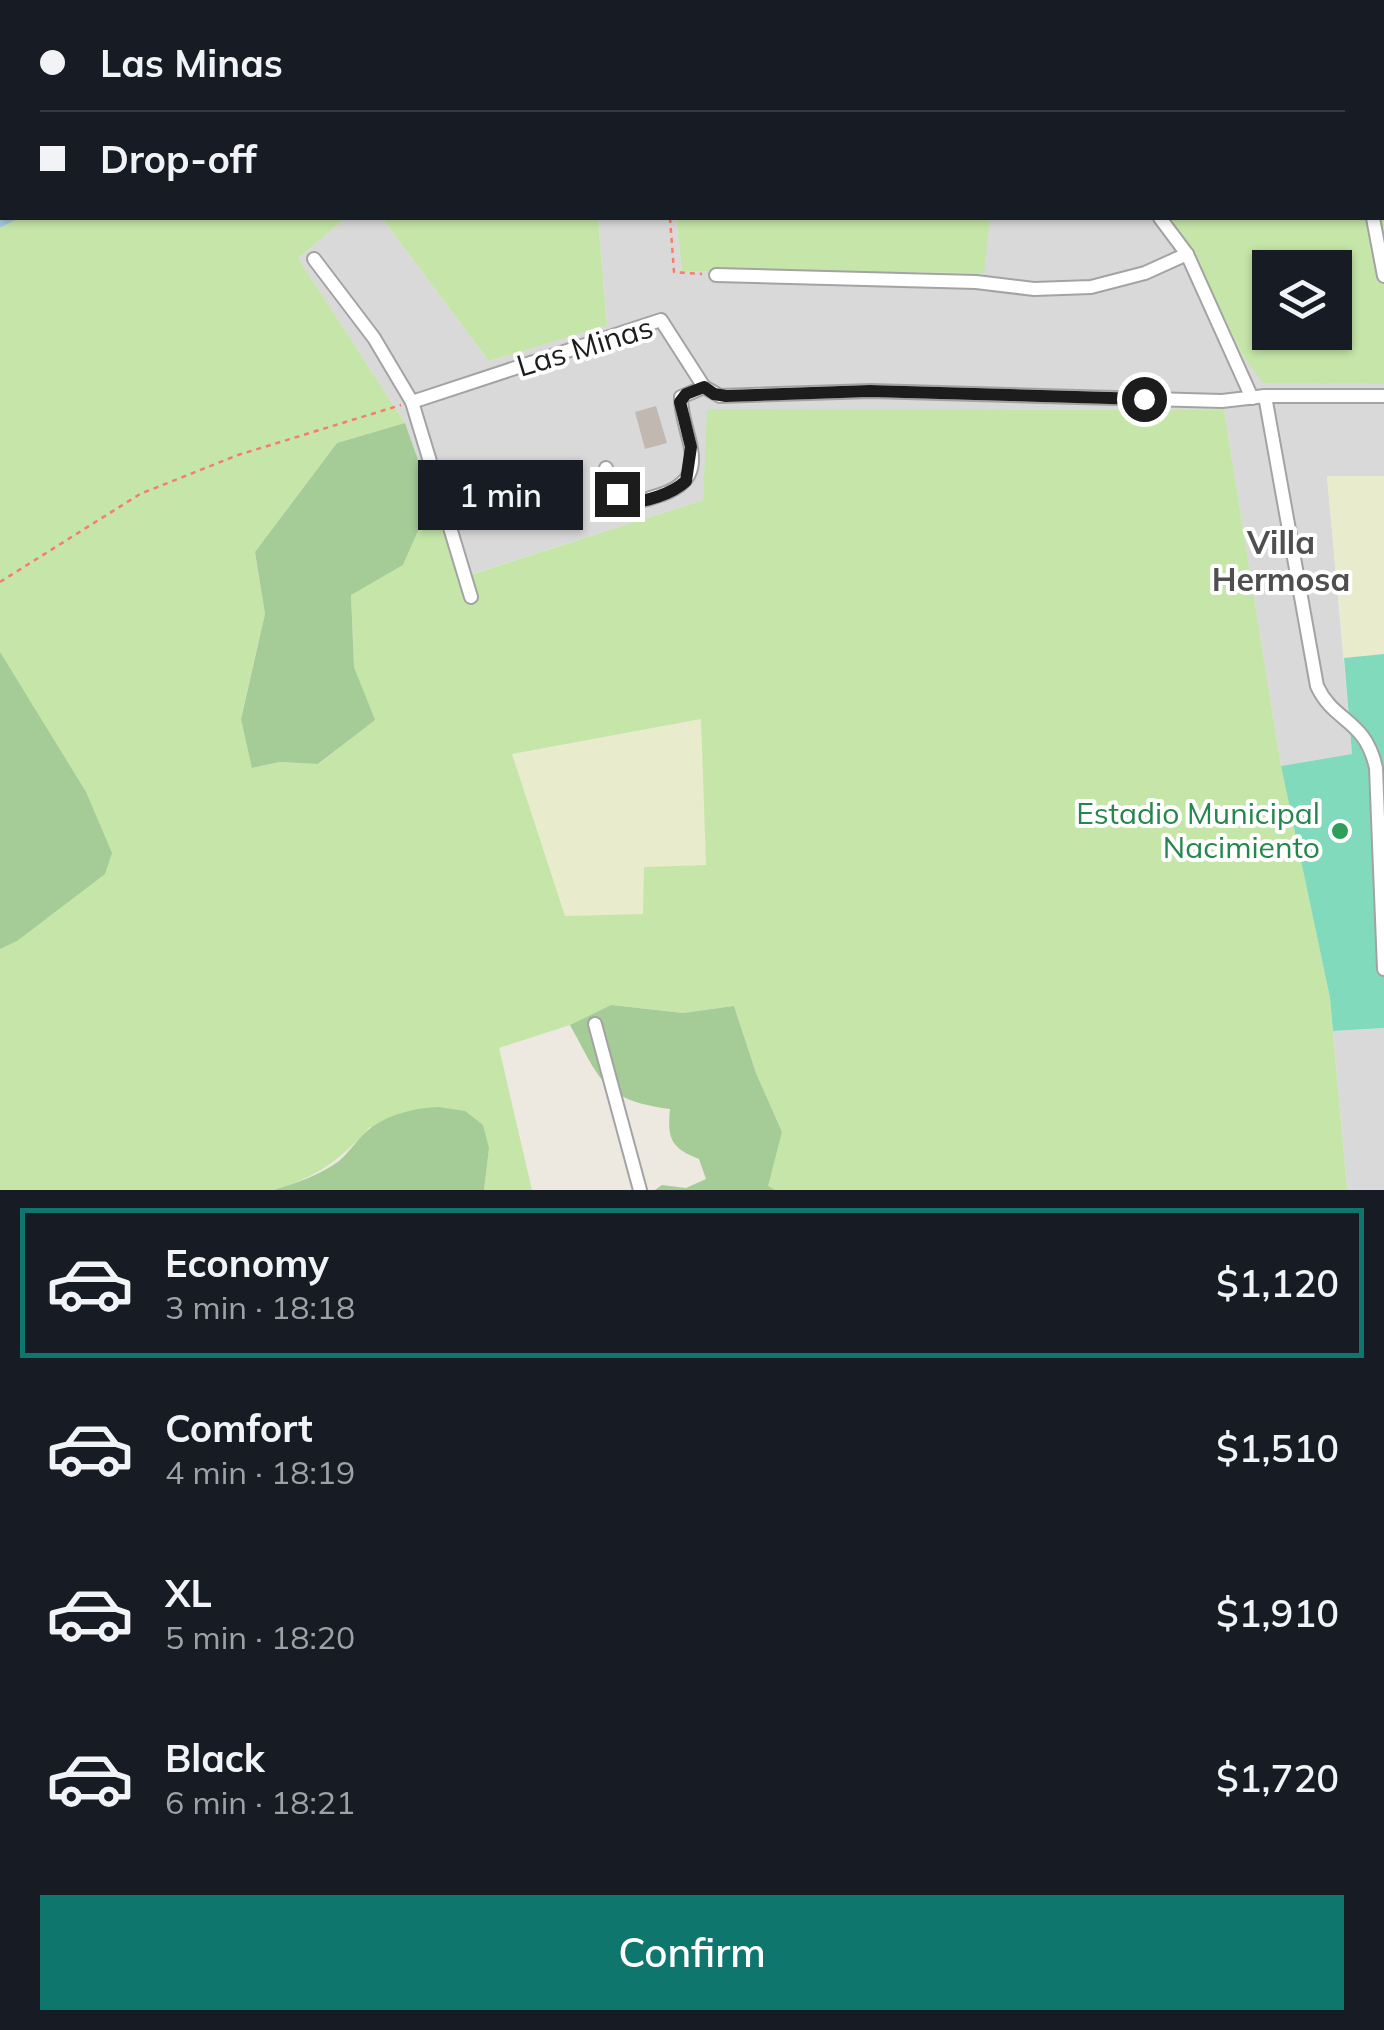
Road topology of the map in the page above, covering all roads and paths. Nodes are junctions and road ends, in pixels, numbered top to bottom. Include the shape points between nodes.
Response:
1 (670, 220) edge
2 (1162, 220) edge
3 (1373, 220) edge
4 (1187, 254) junction
5 (314, 259) dead end
6 (716, 275) joint
7 (1384, 276) edge
8 (704, 387) junction
9 (1384, 396) edge
10 (1259, 397) junction
11 (412, 402) junction
12 (606, 468) dead end
13 (0, 582) edge
14 (471, 597) dead end
15 (1384, 969) edge
16 (595, 1024) dead end
17 (640, 1190) edge

1 - 6 path via 674,272
2 - 4 street
3 - 7 street
4 - 6 street via 1090,287
4 - 10 street
5 - 11 street
8 - 10 street via 726,396 870,391
8 - 11 street, Las Minas via 659,320
8 - 12 street via 681,397 692,461 682,486 625,502
9 - 10 street
10 - 15 street via 1317,686 1354,724 1373,756
11 - 13 path via 238,455 140,494
11 - 14 street
16 - 17 street

